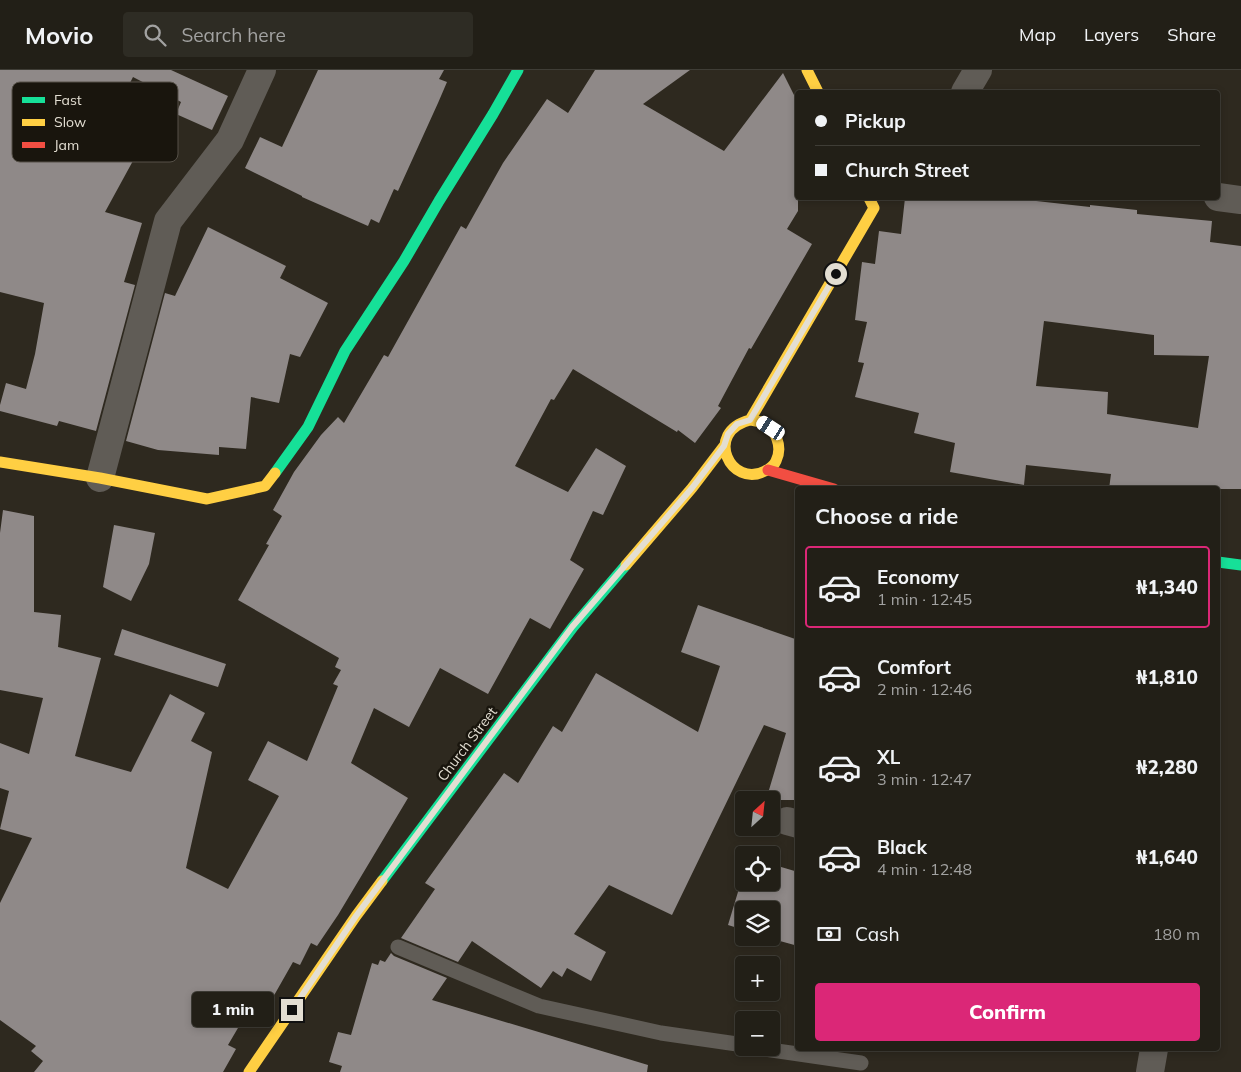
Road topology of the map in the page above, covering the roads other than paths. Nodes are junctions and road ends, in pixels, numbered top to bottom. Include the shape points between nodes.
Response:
1 (262, 70) edge
2 (518, 70) edge
3 (807, 70) edge
4 (978, 70) edge
5 (817, 90) edge
6 (966, 90) edge
7 (1220, 197) edge
8 (1241, 200) edge
9 (876, 201) edge
10 (750, 420) junction
11 (724, 446) junction
12 (0, 462) edge
13 (768, 470) junction
14 (100, 478) junction
15 (824, 486) edge
16 (1220, 562) edge
17 (1241, 565) edge
18 (398, 947) dead end
19 (735, 1045) edge
20 (780, 1051) edge
21 (1154, 1051) edge
22 (862, 1063) dead end
23 (250, 1072) edge
24 (1150, 1072) edge

1 - 14 street via 230,140 168,221
2 - 14 street via 404,261 345,351 308,427 265,486 207,499
3 - 5 street
4 - 6 street
7 - 8 street
9 - 10 street
10 - 11 street via 737,424 728,434
10 - 13 street via 762,422 778,438 778,455
11 - 13 street via 727,459 735,469 746,474
11 - 23 street, Church Street via 692,488 572,627 356,916
12 - 14 street
13 - 15 street
16 - 17 street
18 - 19 lane via 539,1006 661,1033
20 - 22 lane
21 - 24 street

